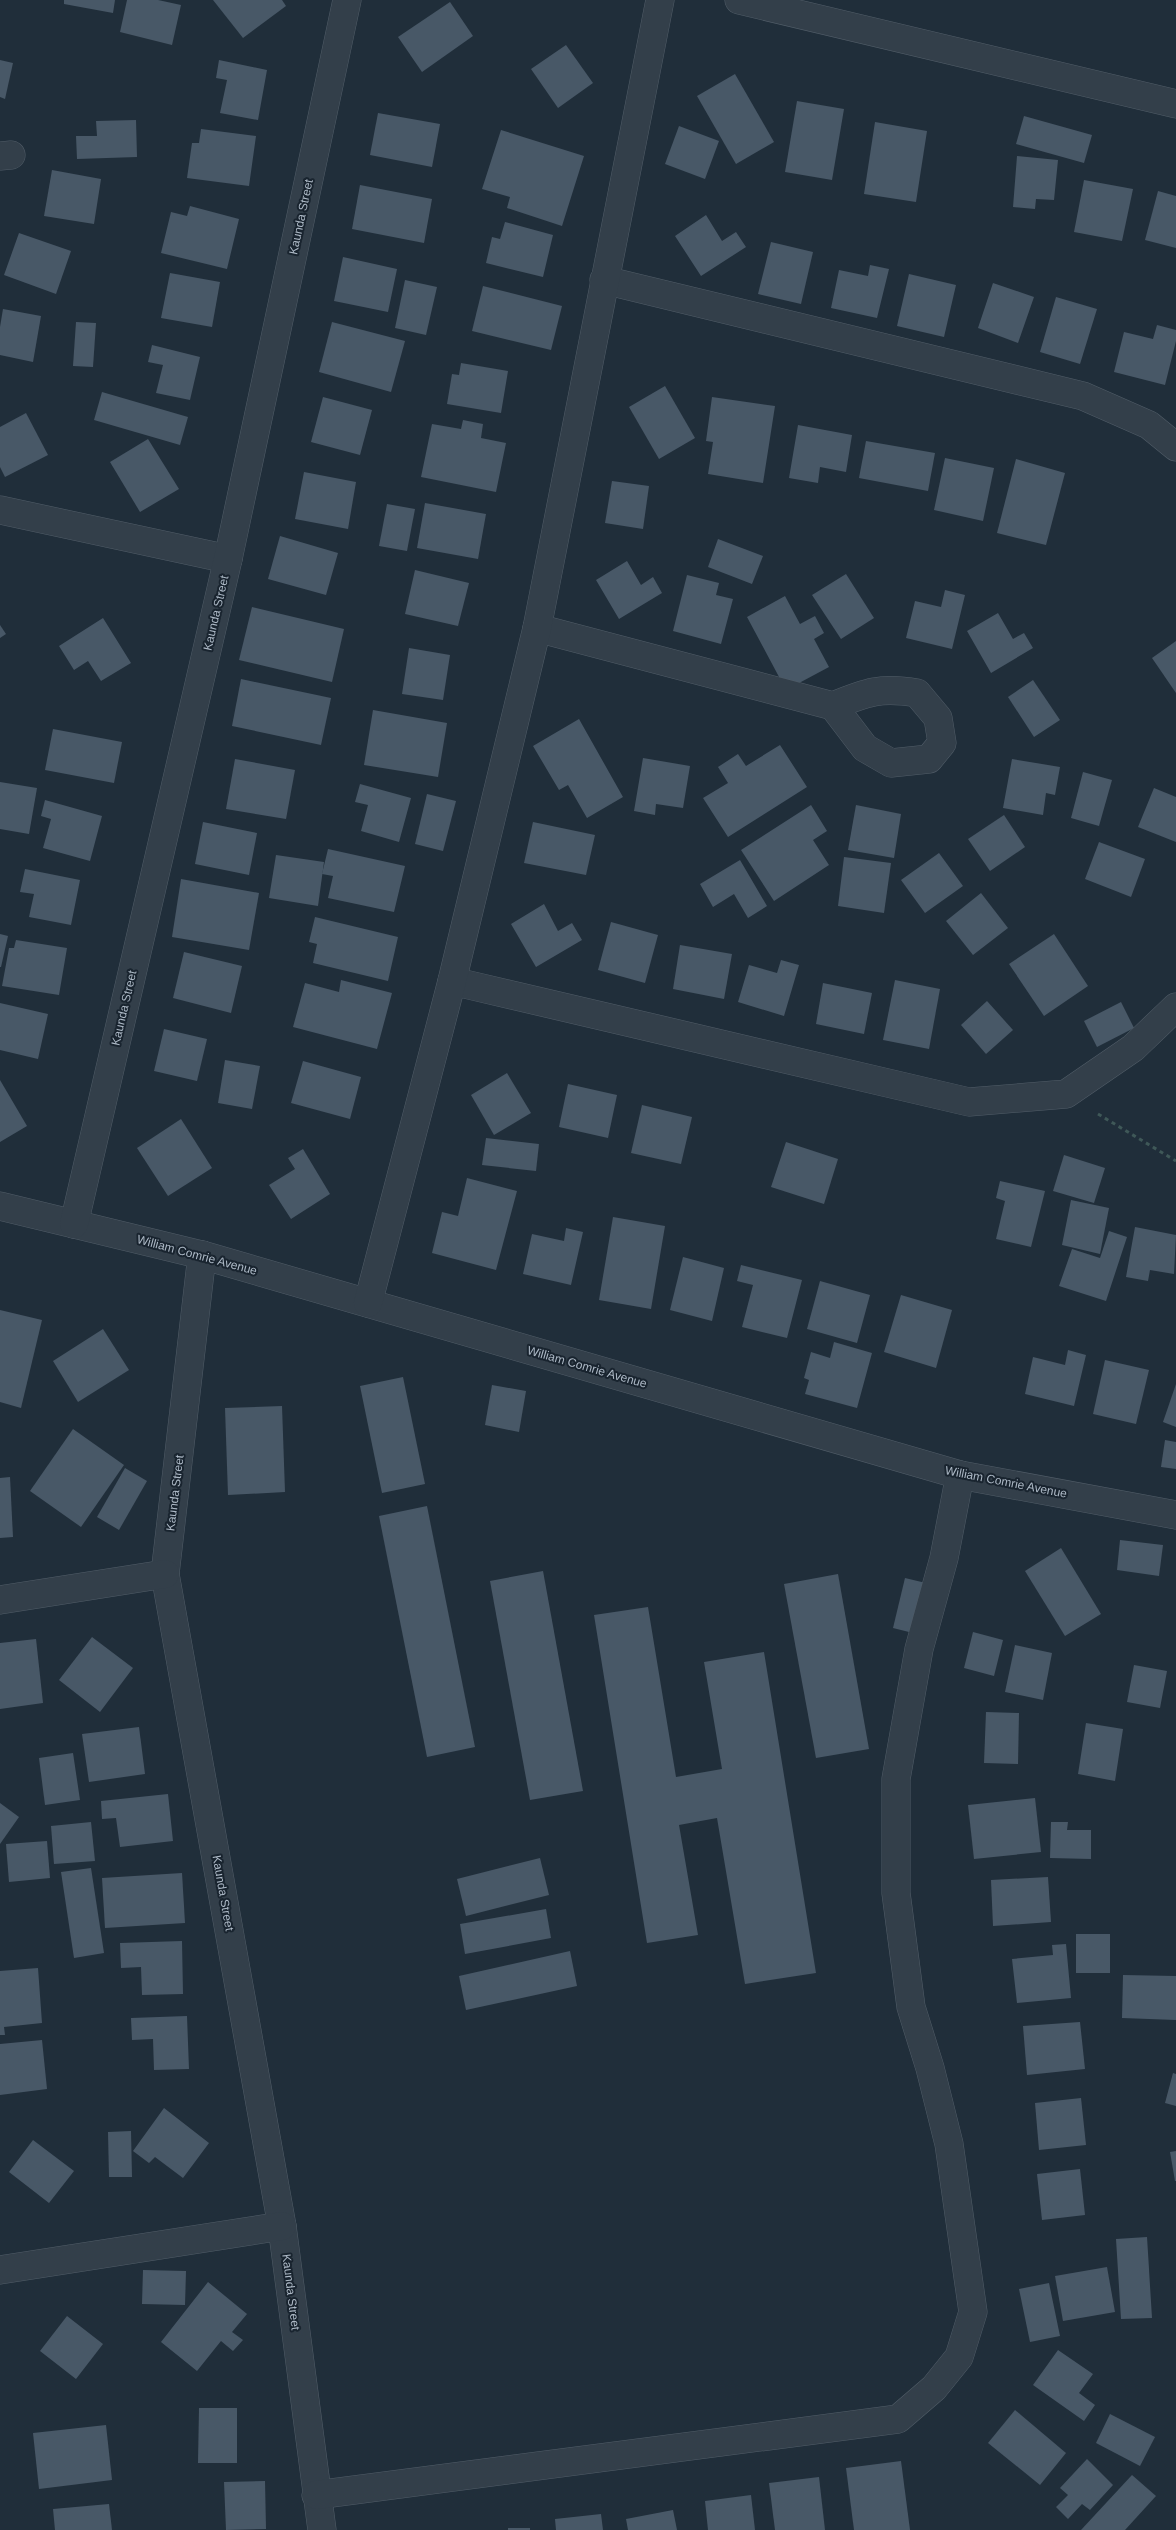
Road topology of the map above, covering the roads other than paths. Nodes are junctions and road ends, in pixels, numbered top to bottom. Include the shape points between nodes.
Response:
1 (347, 0) edge
2 (660, 0) edge
3 (739, 0) edge
4 (1176, 104) edge
5 (604, 280) junction
6 (1176, 447) edge
7 (0, 510) edge
8 (228, 559) junction
9 (536, 628) junction
10 (832, 706) dead end
11 (452, 981) junction
12 (1176, 1007) edge
13 (0, 1206) edge
14 (74, 1224) junction
15 (202, 1255) junction
16 (368, 1303) junction
17 (960, 1475) junction
18 (1176, 1515) edge
19 (165, 1574) junction
20 (0, 1600) edge
21 (282, 2226) junction
22 (0, 2270) edge
23 (316, 2495) junction
24 (322, 2530) edge

1 - 8 street, Kaunda Street
2 - 5 street
3 - 4 street
5 - 6 street via 1083,396 1149,425
5 - 9 street
7 - 8 street
8 - 14 street, Kaunda Street
9 - 10 street
9 - 11 street
11 - 12 street via 969,1102 1066,1094 1133,1048
11 - 16 street
13 - 14 street, William Comrie Avenue
14 - 15 street, William Comrie Avenue
15 - 16 street, William Comrie Avenue
15 - 19 street, Kaunda Street
16 - 17 street, William Comrie Avenue
17 - 18 street, William Comrie Avenue
17 - 23 street via 944,1558 919,1649 896,1779 896,1893 911,2007 948,2144 973,2312 959,2357 934,2388 898,2419
19 - 20 street
19 - 21 street, Kaunda Street
21 - 22 street
21 - 23 street, Kaunda Street
23 - 24 street, Kaunda Street

